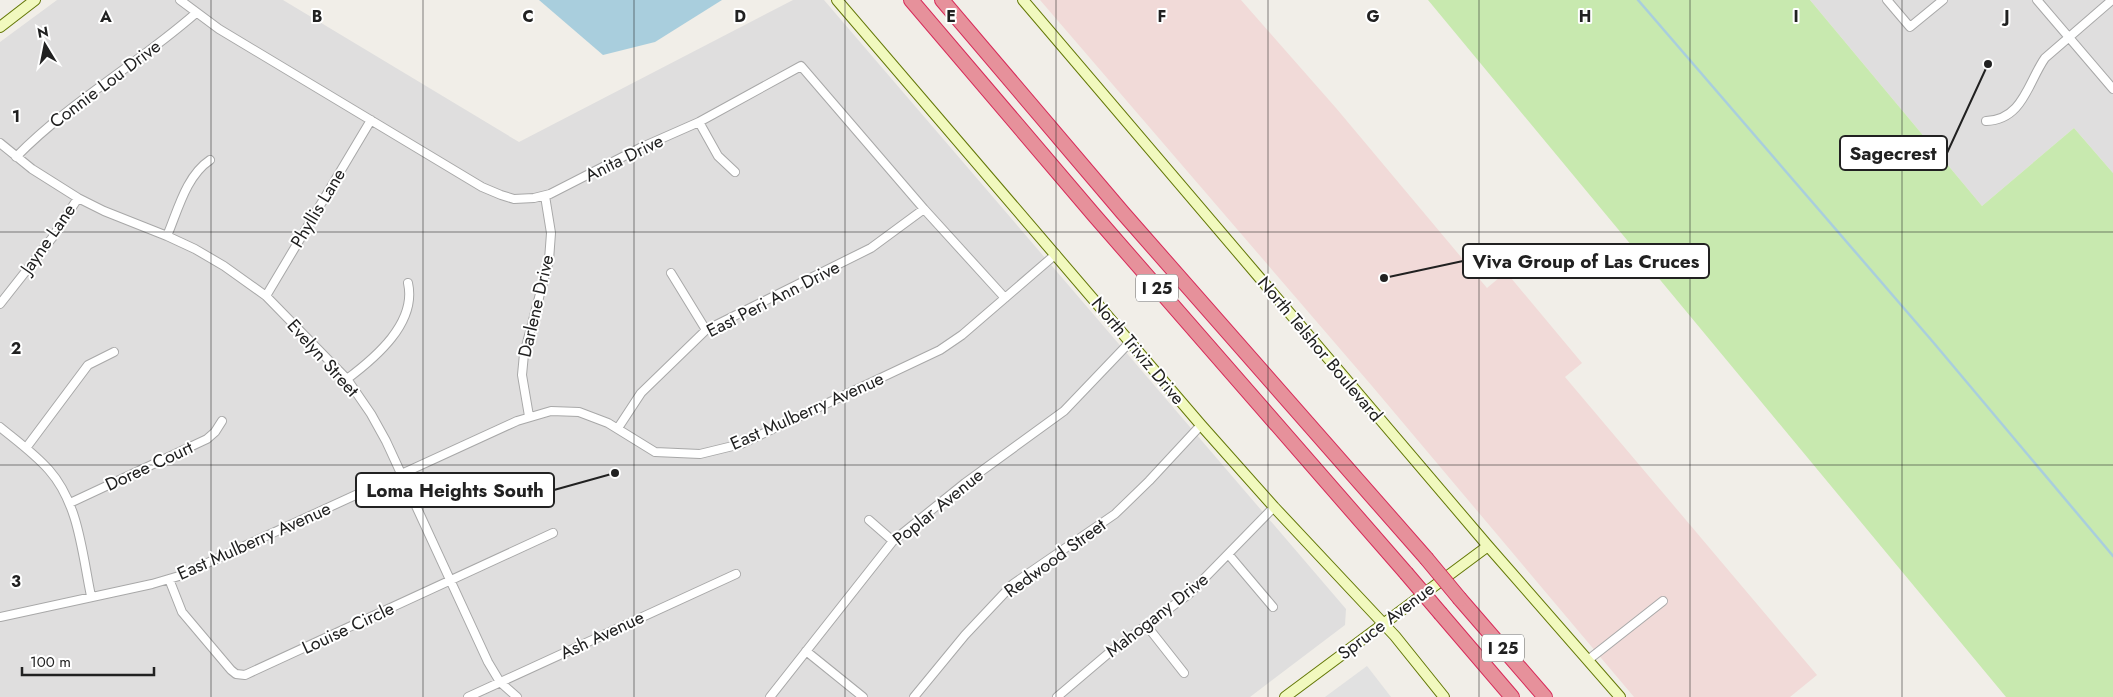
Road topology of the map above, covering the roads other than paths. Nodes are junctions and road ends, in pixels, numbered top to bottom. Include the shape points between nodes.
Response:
1 (35, 0) edge
2 (180, 0) edge
3 (837, 0) edge
4 (911, 0) edge
5 (942, 0) edge
6 (1023, 0) edge
7 (1887, 0) edge
8 (1943, 0) edge
9 (2037, 0) edge
10 (2112, 0) edge
11 (196, 13) junction
12 (0, 26) edge
13 (2068, 37) junction
14 (2113, 89) edge
15 (371, 120) junction
16 (1986, 121) dead end
17 (699, 122) junction
18 (0, 143) edge
19 (16, 157) junction
20 (210, 160) dead end
21 (735, 172) dead end
22 (545, 196) junction
23 (78, 198) junction
24 (924, 209) junction
25 (167, 236) junction
26 (1056, 254) junction
27 (671, 273) dead end
28 (408, 283) dead end
29 (266, 296) junction
30 (1005, 298) junction
31 (0, 304) edge
32 (706, 330) junction
33 (1130, 342) junction
34 (114, 352) dead end
35 (348, 379) junction
36 (529, 416) junction
37 (222, 421) dead end
38 (1201, 424) junction
39 (0, 427) edge
40 (618, 428) junction
41 (26, 448) junction
42 (401, 474) junction
43 (70, 503) junction
44 (1274, 507) junction
45 (869, 520) dead end
46 (553, 533) dead end
47 (894, 540) junction
48 (1488, 546) junction
49 (1229, 555) junction
50 (736, 574) dead end
51 (169, 579) junction
52 (450, 581) junction
53 (91, 596) junction
54 (1663, 601) dead end
55 (1273, 607) dead end
56 (0, 617) edge
57 (1382, 623) junction
58 (1147, 626) junction
59 (806, 651) junction
60 (1588, 660) junction
61 (1184, 673) dead end
62 (500, 682) junction
63 (468, 697) edge
64 (517, 697) edge
65 (770, 697) edge
66 (863, 697) edge
67 (914, 697) edge
68 (1058, 697) edge
69 (1285, 697) edge
70 (1444, 697) edge
71 (1512, 697) edge
72 (1545, 697) edge
73 (1620, 697) edge

1 - 12 main road
2 - 11 street, Anita Drive
3 - 26 main road, North Triviz Drive
4 - 71 highway, I 25, bridge
5 - 72 highway, I 25, bridge via 1116,205
6 - 48 main road, North Telshor Boulevard
7 - 8 street via 1910,27
9 - 13 street
10 - 13 street
11 - 15 street, Anita Drive
11 - 19 street, Connie Lou Drive via 45,129
13 - 14 street
13 - 16 street via 2045,58 2028,93 2017,106 2004,117
15 - 22 street, Anita Drive via 488,190 514,199
15 - 29 street, Phyllis Lane
17 - 21 street via 718,156
17 - 22 street, Anita Drive
17 - 24 street, Anita Drive via 801,66
18 - 19 street, Evelyn Street
19 - 23 street, Evelyn Street
20 - 25 street via 190,181
22 - 36 street, Darlene Drive via 551,233 549,260 524,354 522,375
23 - 25 street, Evelyn Street
23 - 31 street, Jayne Lane via 47,245
24 - 30 street, Anita Drive
24 - 32 street, East Peri Ann Drive via 871,248
25 - 29 street, Evelyn Street via 214,260
26 - 30 street, East Mulberry Avenue
26 - 33 main road, North Triviz Drive
27 - 32 street
28 - 35 street via 410,300 398,328 378,353
29 - 35 street, Evelyn Street
30 - 40 street, East Mulberry Avenue via 962,335 933,354 741,444 700,454 654,452
32 - 40 street, East Peri Ann Drive via 641,393
33 - 38 main road, North Triviz Drive
33 - 47 street, Poplar Avenue via 1064,411
34 - 41 street via 88,365
35 - 42 street, Evelyn Street via 378,427
36 - 40 street, East Mulberry Avenue via 572,411 593,416
36 - 42 street, East Mulberry Avenue
37 - 43 street, Doree Court via 207,439
38 - 44 main road, North Triviz Drive
38 - 67 street, Redwood Street via 1115,514 1013,584 965,634
39 - 41 street
41 - 43 street via 54,476
42 - 51 street, East Mulberry Avenue via 209,564
42 - 52 street, Evelyn Street
43 - 53 street
44 - 49 street, Mahogany Drive
44 - 57 main road, North Triviz Drive
45 - 47 street
46 - 52 street, Louise Circle
47 - 59 street, Poplar Avenue
48 - 57 main road, Spruce Avenue
48 - 60 main road, North Telshor Boulevard
49 - 55 street
49 - 58 street, Mahogany Drive via 1189,594
50 - 62 street, Ash Avenue
51 - 52 street, Louise Circle via 185,617 231,670 246,678
51 - 53 street, East Mulberry Avenue
52 - 62 street, Evelyn Street
53 - 56 street, East Mulberry Avenue
54 - 60 street
57 - 69 main road, Spruce Avenue
57 - 70 main road, North Triviz Drive
58 - 61 street
58 - 68 street, Mahogany Drive via 1110,652
59 - 65 street, Poplar Avenue
59 - 66 street
60 - 73 main road, North Telshor Boulevard
62 - 63 street, Ash Avenue
62 - 64 street, Evelyn Street

